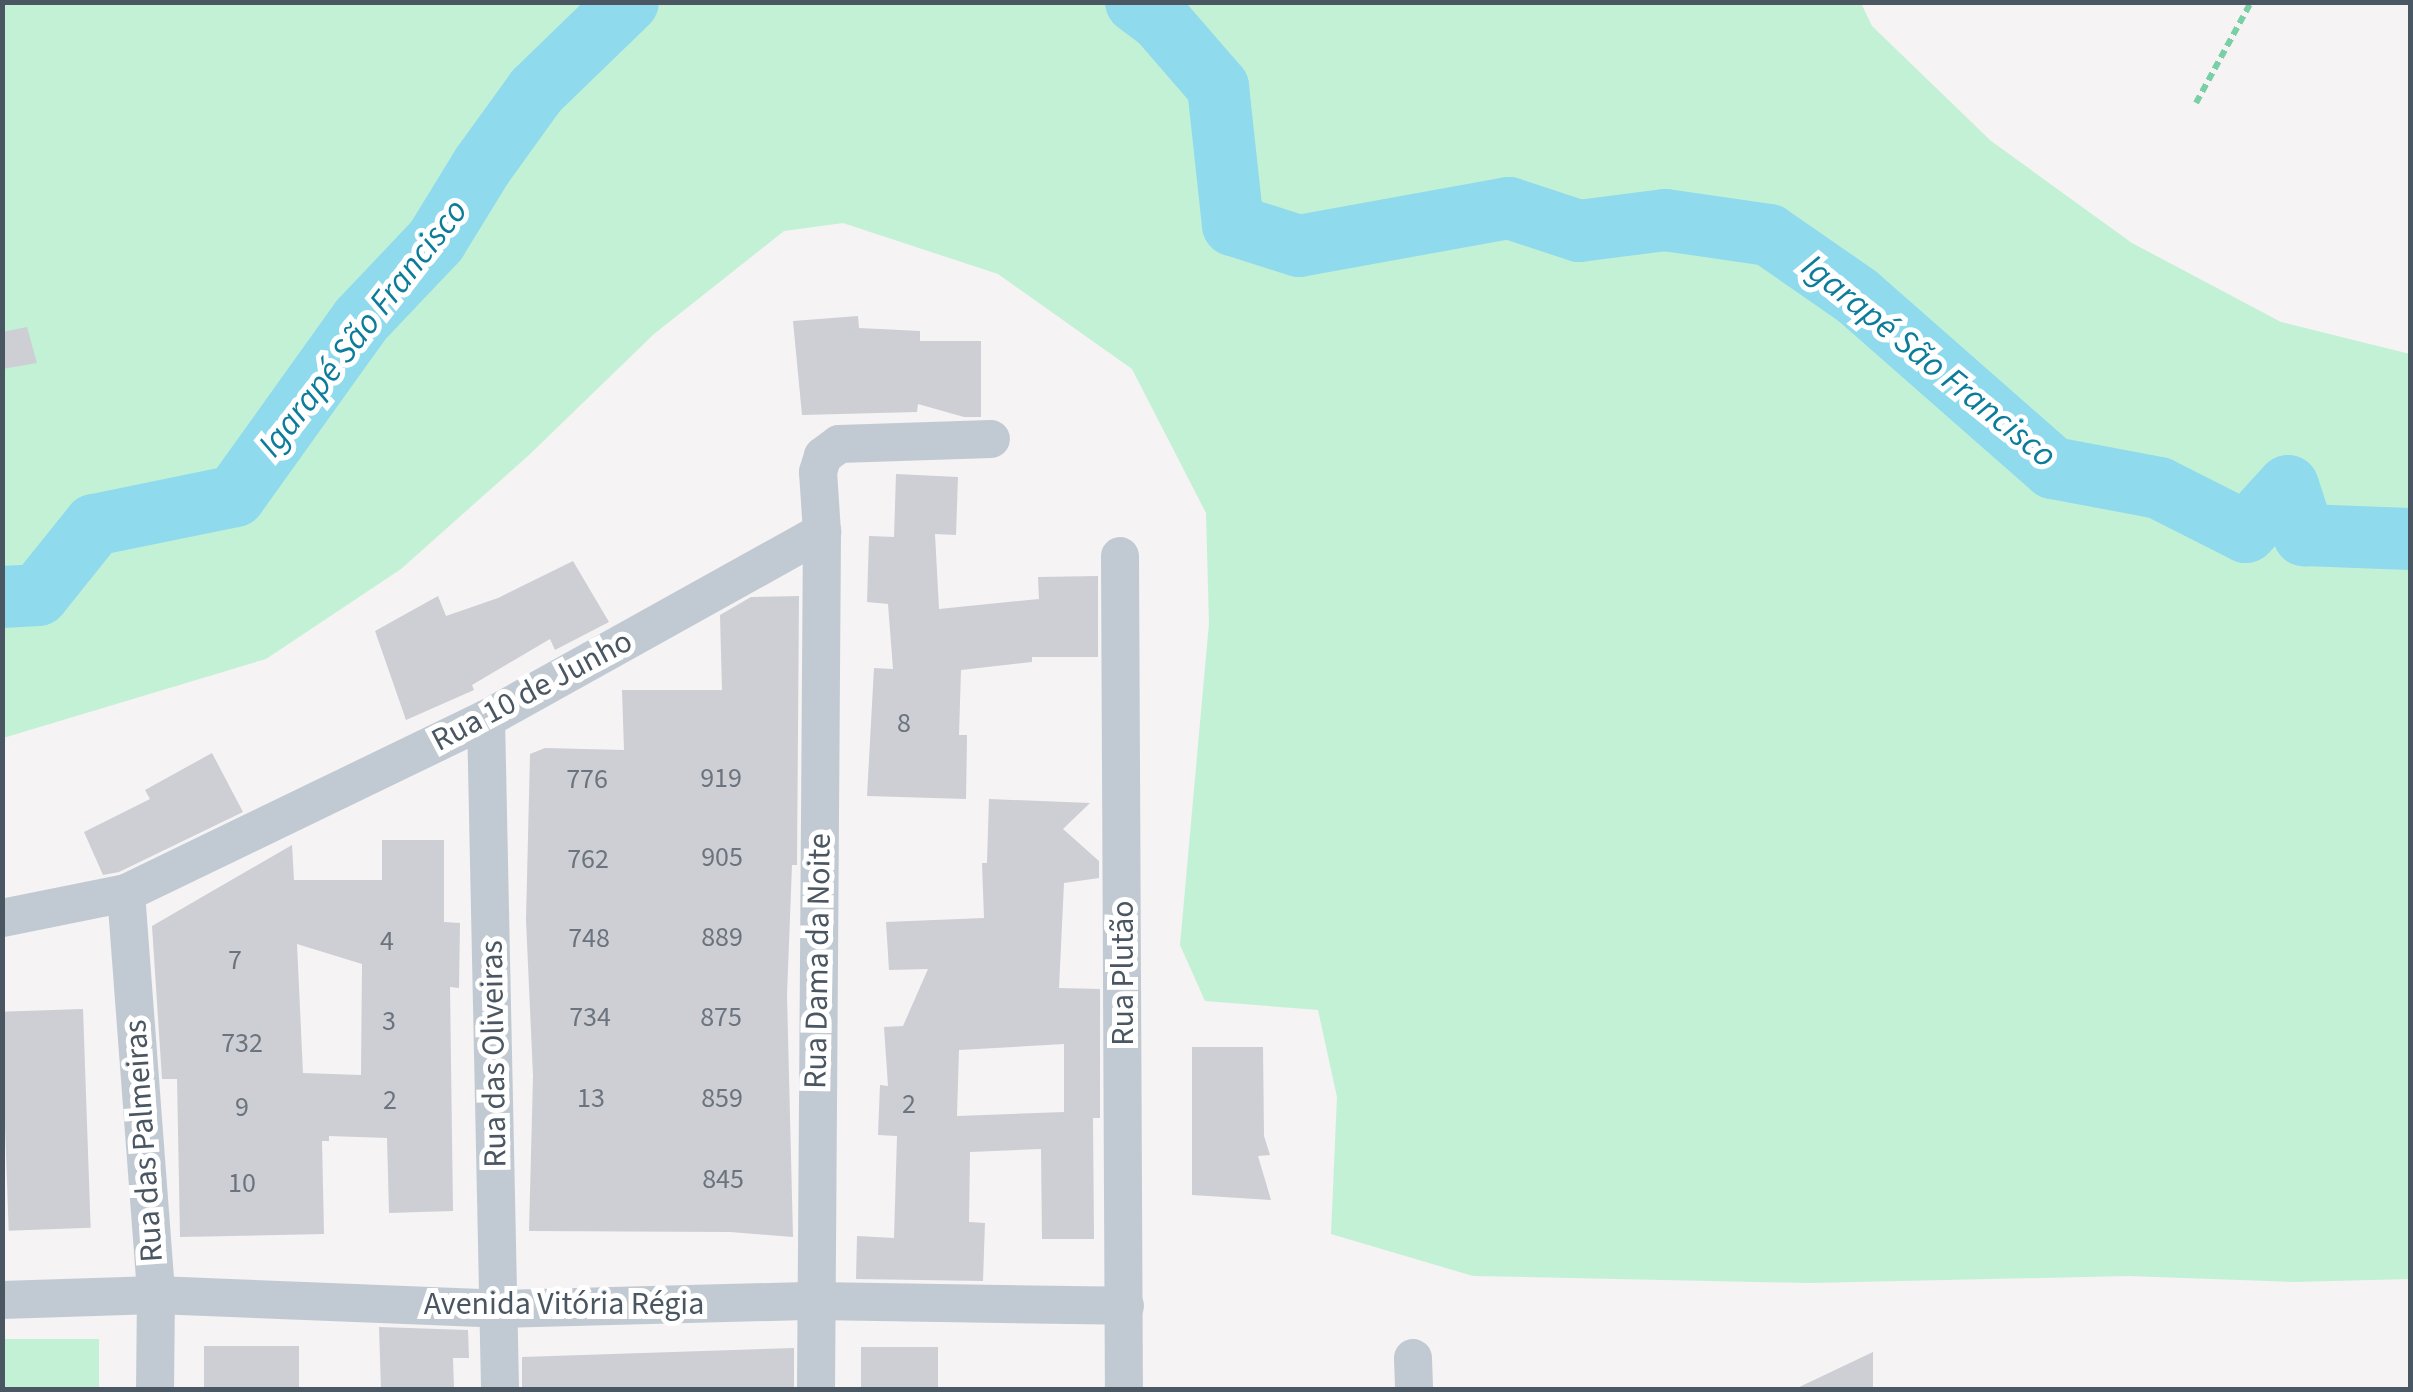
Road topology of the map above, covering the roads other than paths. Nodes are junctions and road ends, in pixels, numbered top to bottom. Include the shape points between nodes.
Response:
1 (991, 438) dead end
2 (822, 532) junction
3 (1120, 556) dead end
4 (486, 719) junction
5 (126, 893) junction
6 (2, 918) edge
7 (156, 1295) junction
8 (2, 1300) edge
9 (814, 1301) junction
10 (1125, 1306) junction
11 (500, 1308) junction
12 (155, 1390) edge
13 (500, 1390) edge
14 (816, 1390) edge
15 (1124, 1390) edge

1 - 2 street via 839,444 823,456 818,472
2 - 4 street, Rua 10 de Junho
2 - 9 street, Rua Dama da Noite
3 - 10 street, Rua Plutão
4 - 5 street, Rua 10 de Junho
4 - 11 street, Rua das Oliveiras
5 - 6 street, Rua 10 de Junho
5 - 7 street, Rua das Palmeiras
7 - 8 street, Avenida Vitória Régia
7 - 11 street, Avenida Vitória Régia
7 - 12 street, Rua das Palmeiras
9 - 10 street, Avenida Vitória Régia
9 - 11 street, Avenida Vitória Régia
9 - 14 street, Rua Dama da Noite
10 - 15 street, Rua Plutão
11 - 13 street, Rua das Oliveiras

